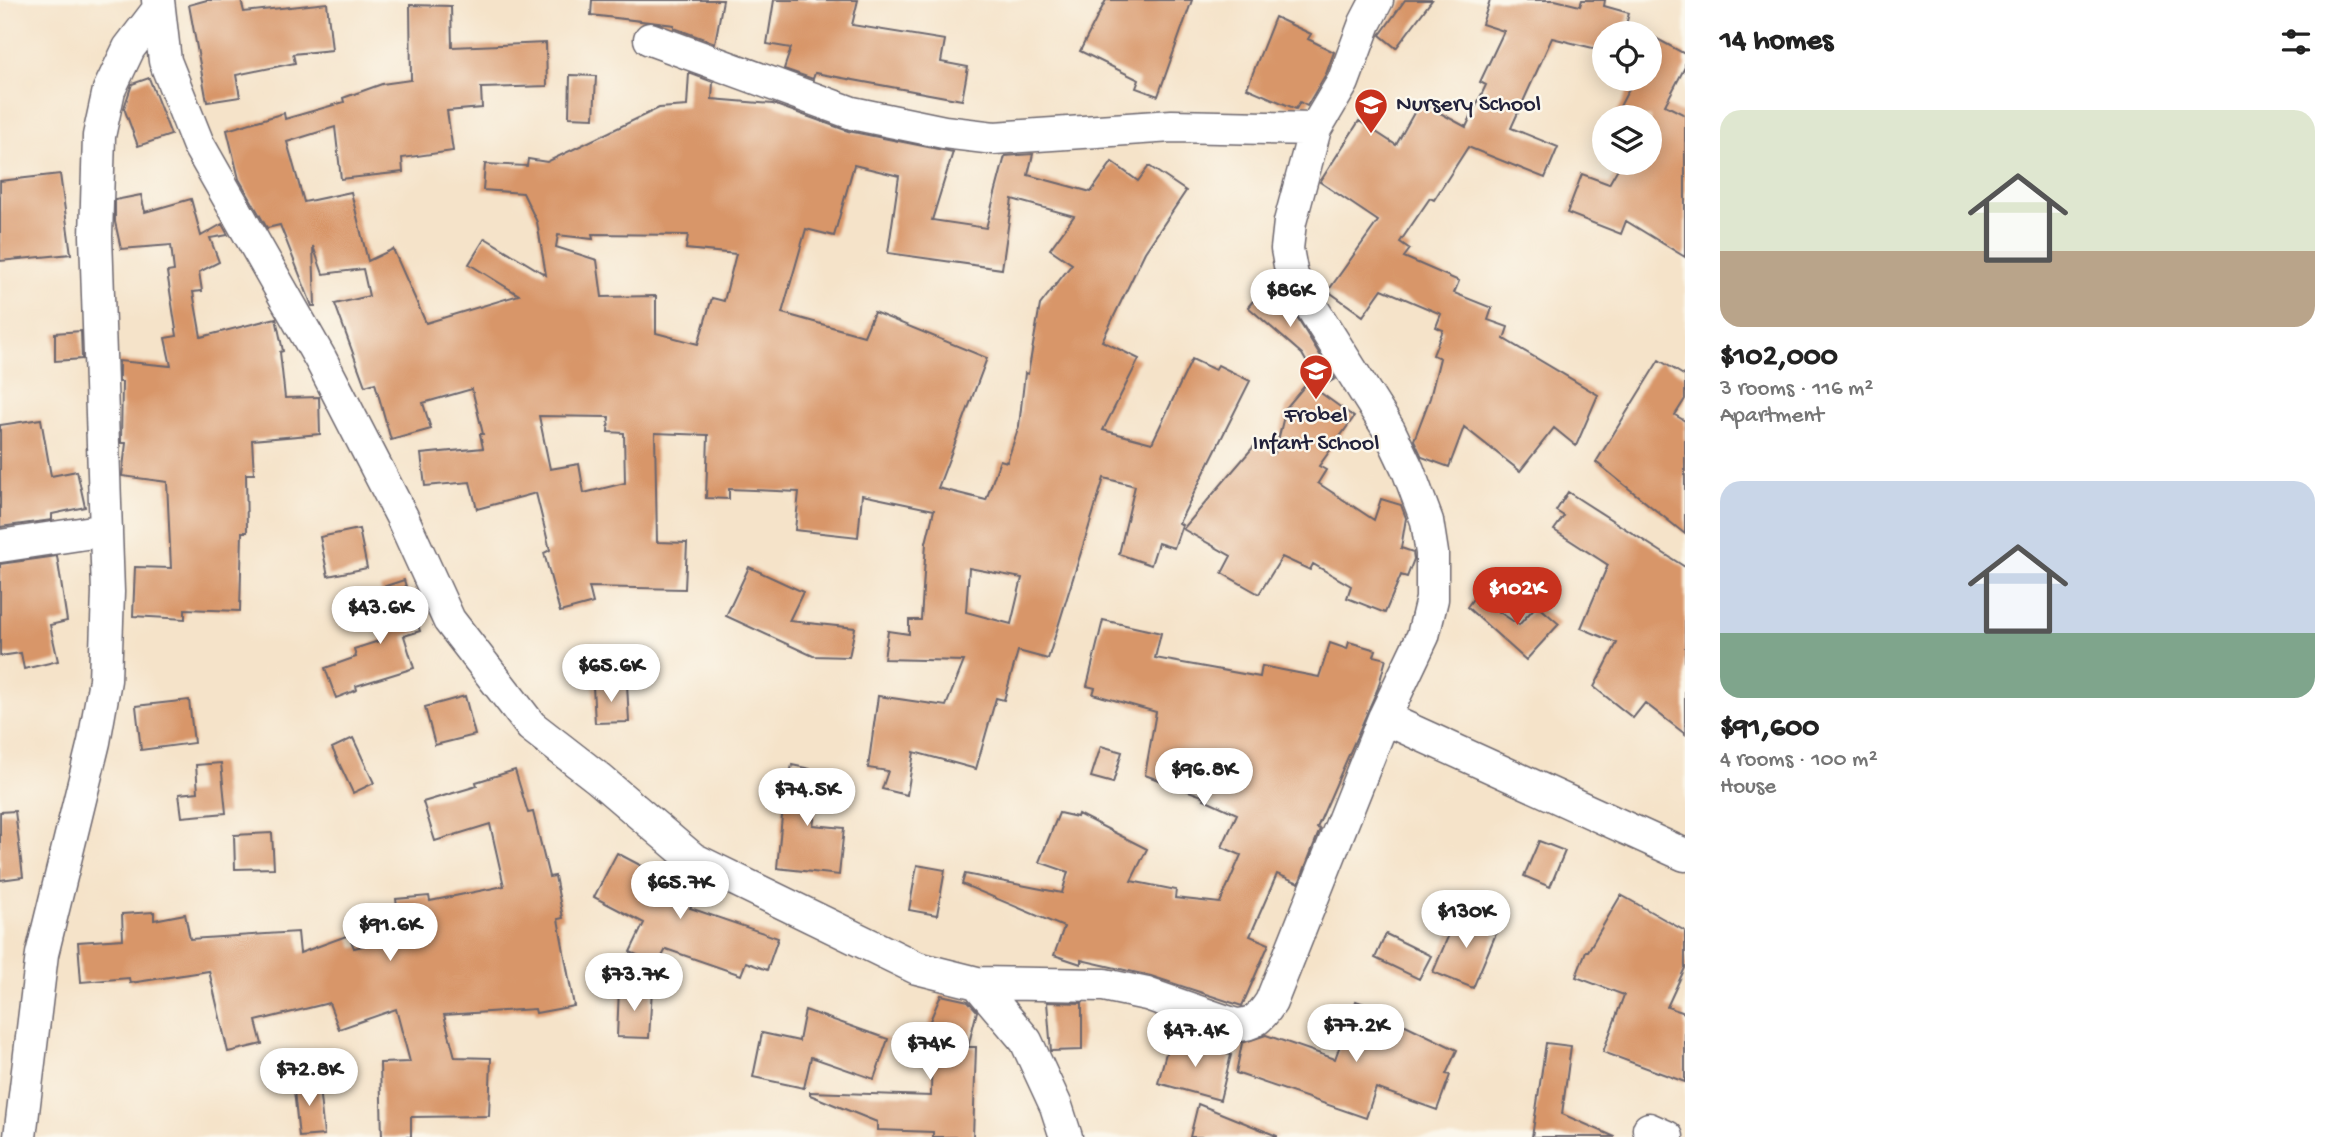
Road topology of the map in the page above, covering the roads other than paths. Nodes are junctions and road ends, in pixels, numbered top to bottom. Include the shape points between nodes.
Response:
1 (1377, 0) edge
2 (158, 5) edge
3 (650, 39) dead end
4 (1315, 129) junction
5 (106, 530) junction
6 (0, 546) edge
7 (1384, 718) junction
8 (1685, 855) edge
9 (977, 983) junction
10 (20, 1137) edge
11 (1066, 1137) edge

1 - 4 street via 1343,82
2 - 5 street via 114,80 99,136 96,236
2 - 9 street via 165,61 198,144 321,360 449,620 531,726 693,859 917,968
3 - 4 street via 852,113 956,133 1034,138 1184,125
4 - 7 street via 1290,222 1287,249 1292,276 1389,430 1427,521 1432,553 1432,599 1423,636
5 - 6 street
5 - 10 street via 105,680 42,954
7 - 8 street
7 - 9 street via 1271,1002 1257,1021 1236,1025 1147,994 1104,985
9 - 11 street via 1026,1041

